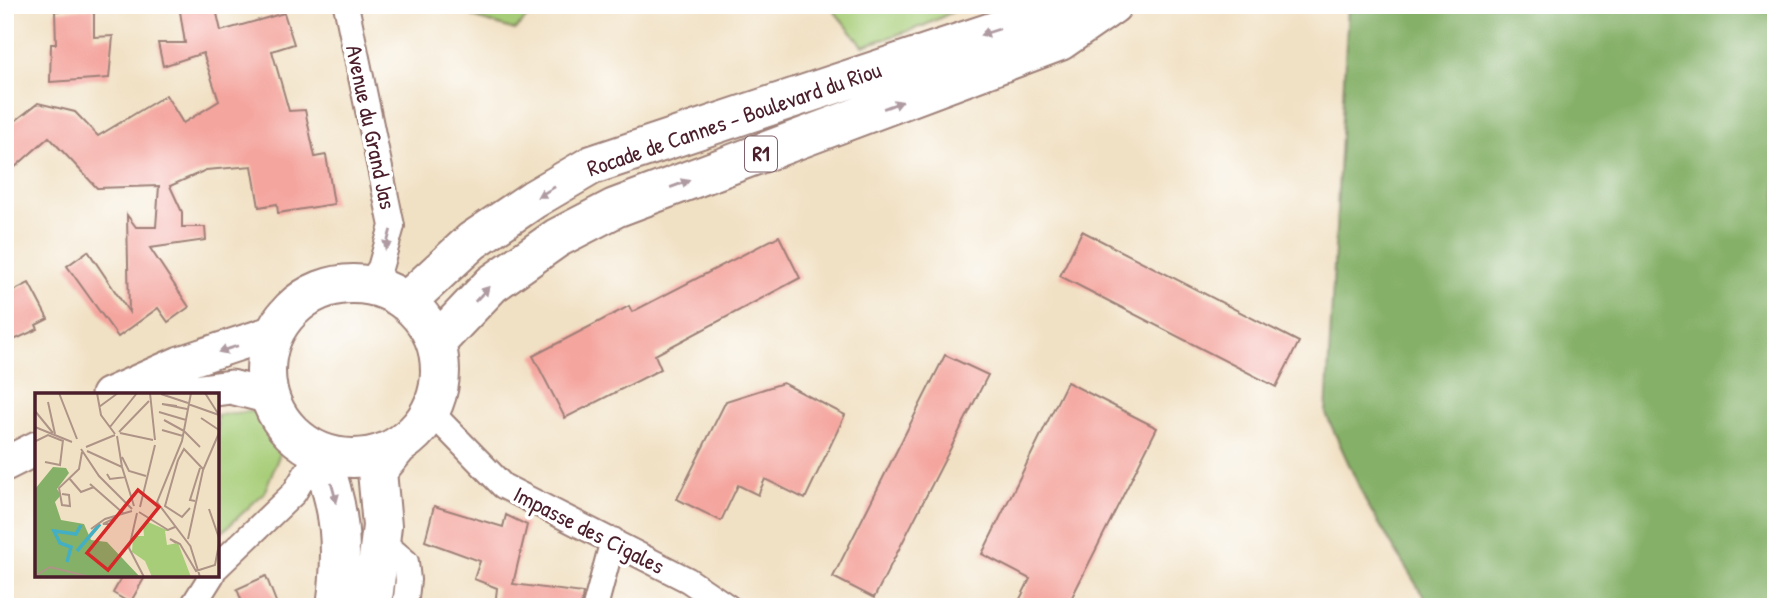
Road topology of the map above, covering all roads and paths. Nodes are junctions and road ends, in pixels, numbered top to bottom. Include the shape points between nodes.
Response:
1 (346, 5) edge
2 (1052, 5) edge
3 (1112, 5) edge
4 (368, 285) junction
5 (406, 302) junction
6 (275, 332) junction
7 (436, 344) junction
8 (112, 393) edge
9 (186, 393) edge
10 (270, 397) junction
11 (430, 411) junction
12 (35, 430) edge
13 (5, 445) edge
14 (397, 447) junction
15 (35, 449) edge
16 (319, 452) junction
17 (5, 464) edge
18 (380, 540) junction
19 (613, 540) junction
20 (219, 565) edge
21 (211, 577) edge
22 (192, 607) edge
23 (336, 607) edge
24 (372, 607) edge
25 (405, 607) edge
26 (595, 607) edge
27 (728, 607) edge

1 -> 4 street, Avenue du Grand Jas via 392,226 380,268
2 -> 5 highway, Rocade de Cannes - Boulevard du Riou / R1 via 1010,26 592,165 472,241
7 -> 3 highway, Rocade de Cannes - Boulevard du Riou / R1 via 492,284 557,239 615,208 1060,41
4 - 5 highway
4 - 6 highway via 340,284 313,293 291,309
5 - 7 highway via 424,321
6 -> 8 main road via 180,363
6 - 10 highway via 267,364
7 - 11 highway via 438,389
9 - 10 main road via 232,387
10 - 16 highway via 281,420 298,439
11 - 14 highway
11 - 19 street, Impasse des Cigales via 503,486
12 - 13 main road
14 - 16 highway via 372,456 345,458
14 - 18 highway via 377,471
15 - 17 main road
16 - 20 street via 294,493
16 -> 23 highway via 332,485 342,536
18 - 24 highway
18 - 25 street via 406,562
19 - 26 street
19 - 27 street, Impasse des Cigales
21 - 22 street

